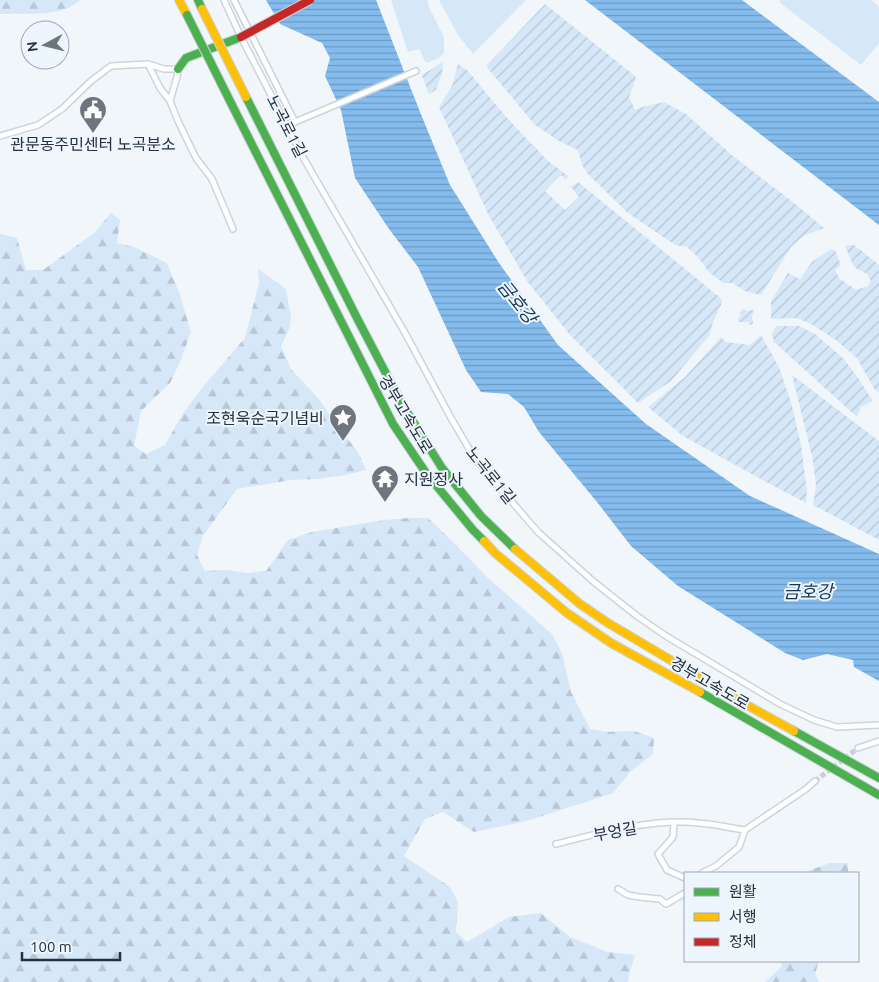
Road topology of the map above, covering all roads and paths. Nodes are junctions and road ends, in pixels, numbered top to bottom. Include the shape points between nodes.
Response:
1 (179, 0) edge
2 (198, 0) edge
3 (224, 0) edge
4 (234, 0) edge
5 (310, 0) edge
6 (240, 37) junction
7 (148, 64) junction
8 (178, 69) junction
9 (416, 71) dead end
10 (170, 101) junction
11 (294, 122) junction
12 (286, 125) junction
13 (0, 136) edge
14 (233, 229) dead end
15 (879, 725) edge
16 (879, 741) edge
17 (858, 748) tunnel mouth
18 (879, 778) edge
19 (814, 781) tunnel mouth
20 (879, 795) edge
21 (674, 822) junction
22 (745, 830) junction
23 (556, 844) dead end
24 (704, 872) edge
25 (684, 878) edge
26 (618, 889) dead end
27 (684, 894) edge

1 - 20 main road, 경부고속도로, bridge via 393,424 426,473 473,530 520,575 589,628
2 - 18 main road, 경부고속도로, bridge via 402,404 442,468 481,516 580,604 601,618
3 - 6 street, 노곡로1길
4 - 11 street
5 - 6 main road, bridge
6 - 8 main road via 186,58
6 - 12 street, 노곡로1길
7 - 8 street
7 - 10 street
7 - 13 street via 112,66 38,125
8 - 10 street
9 - 11 street
10 - 14 street via 196,158 212,180
11 - 12 street
12 - 15 street, 노곡로1길 via 475,459 538,532 637,616 780,704 837,727
16 - 17 street
19 - 22 street
21 - 22 street, 부엉길
21 - 23 street, 부엉길 via 607,831
21 - 25 street via 673,838 658,854 667,870
22 - 24 street via 739,847
26 - 27 street via 628,895 660,899 666,904

